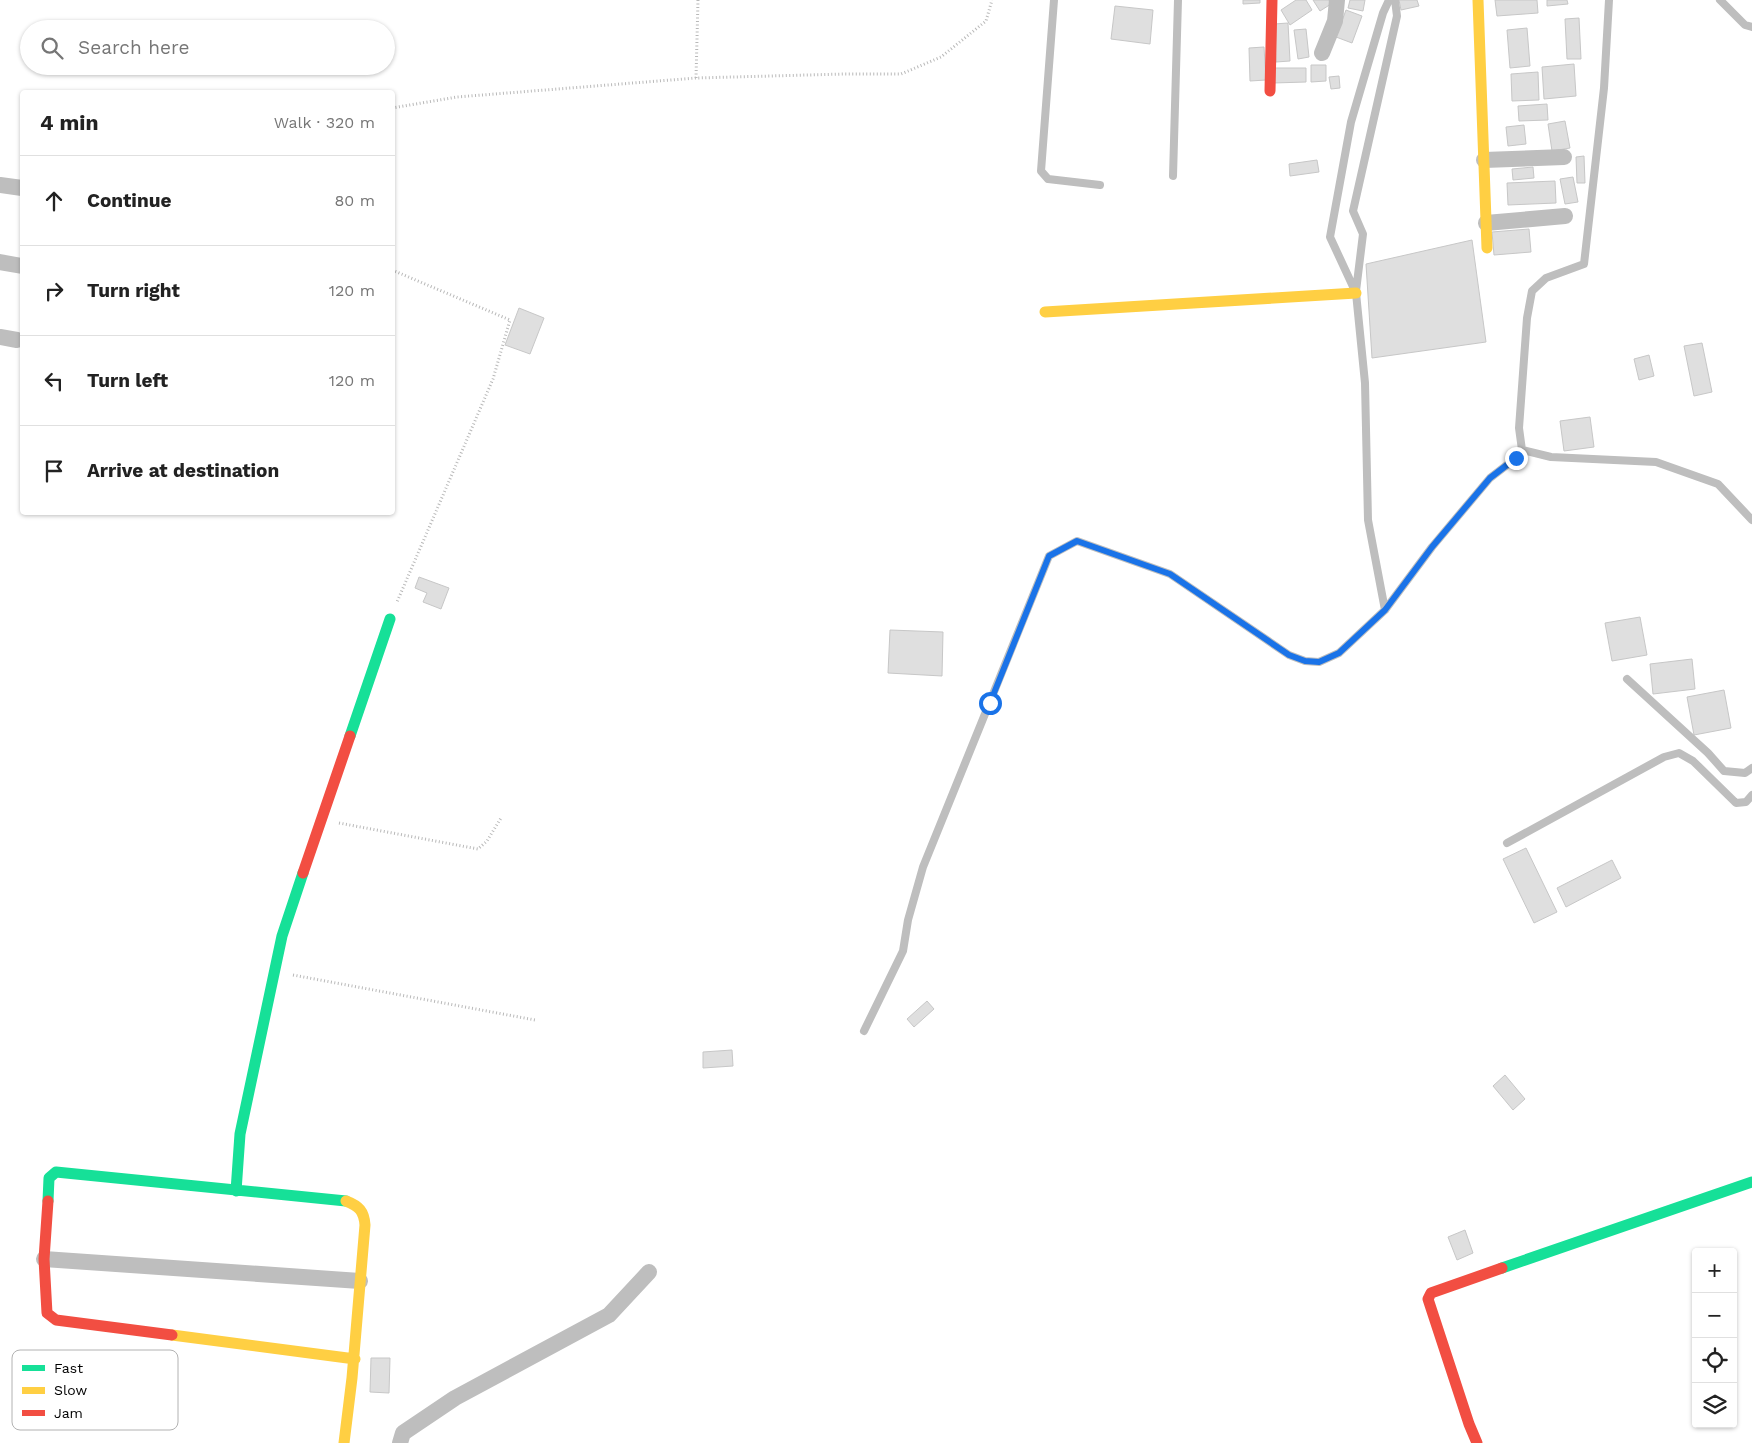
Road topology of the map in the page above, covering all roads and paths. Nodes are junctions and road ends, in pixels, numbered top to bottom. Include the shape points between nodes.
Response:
1 (698, 0) edge
2 (992, 0) edge
3 (1054, 0) edge
4 (1178, 0) edge
5 (1272, 0) edge
6 (1337, 0) edge
7 (1389, 0) edge
8 (1395, 0) edge
9 (1478, 0) edge
10 (1610, 0) edge
11 (1720, 0) edge
12 (1752, 27) edge
13 (1322, 53) dead end
14 (696, 78) junction
15 (1270, 91) dead end
16 (395, 108) edge
17 (1564, 158) dead end
18 (1484, 160) junction
19 (1173, 176) dead end
20 (0, 185) edge
21 (1100, 185) dead end
22 (20, 188) edge
23 (1566, 216) dead end
24 (1486, 223) junction
25 (1487, 248) dead end
26 (0, 262) edge
27 (20, 266) edge
28 (395, 271) edge
29 (1356, 293) junction
30 (1045, 312) dead end
31 (0, 337) edge
32 (17, 340) dead end
33 (1522, 450) junction
34 (1752, 520) edge
35 (1385, 610) junction
36 (390, 619) joint
37 (1627, 679) dead end
38 (1752, 768) edge
39 (1752, 795) edge
40 (501, 818) dead end
41 (322, 820) junction
42 (1507, 843) dead end
43 (275, 971) junction
44 (535, 1020) dead end
45 (864, 1031) dead end
46 (1752, 1182) edge
47 (236, 1192) junction
48 (44, 1259) junction
49 (649, 1272) dead end
50 (360, 1281) junction
51 (355, 1359) junction
52 (344, 1443) edge
53 (400, 1443) edge
54 (1477, 1443) edge

1 - 14 path
2 - 14 path via 986,21 942,57 901,74
3 - 21 lane via 1041,171 1048,180
4 - 19 lane
5 - 15 street
6 - 13 street via 1335,21
7 - 29 lane via 1352,122 1330,237
8 - 29 lane via 1397,16 1353,211 1363,234
9 - 18 street
10 - 33 lane via 1604,88 1584,264 1546,278 1532,291 1526,318 1519,428
11 - 12 lane via 1745,25
14 - 16 path via 458,97
17 - 18 street
18 - 24 street
20 - 22 street
23 - 24 street
24 - 25 street
26 - 27 street
28 - 36 path via 510,320 492,378
29 - 30 street
29 - 35 lane via 1365,383 1368,520
31 - 32 street
33 - 34 lane via 1550,457 1656,462 1718,484
33 - 35 lane via 1490,478
35 - 45 lane via 1339,653 1319,662 1305,661 1289,655 1170,574 1077,541 1049,556 923,866 903,950
36 - 41 street
37 - 38 lane via 1724,771 1745,773
39 - 42 lane via 1746,802 1736,803 1693,761 1679,753 1664,757
40 - 41 path via 478,849
41 - 43 street via 282,936
43 - 44 path
43 - 47 street via 240,1134
46 - 54 street via 1431,1293 1428,1299
47 - 48 street via 56,1172 49,1178
47 - 50 street via 344,1200 356,1204 362,1211 364,1228
48 - 50 street
48 - 51 street via 47,1313 56,1320
49 - 53 street via 609,1315 454,1398 403,1433
50 - 51 street
51 - 52 street

